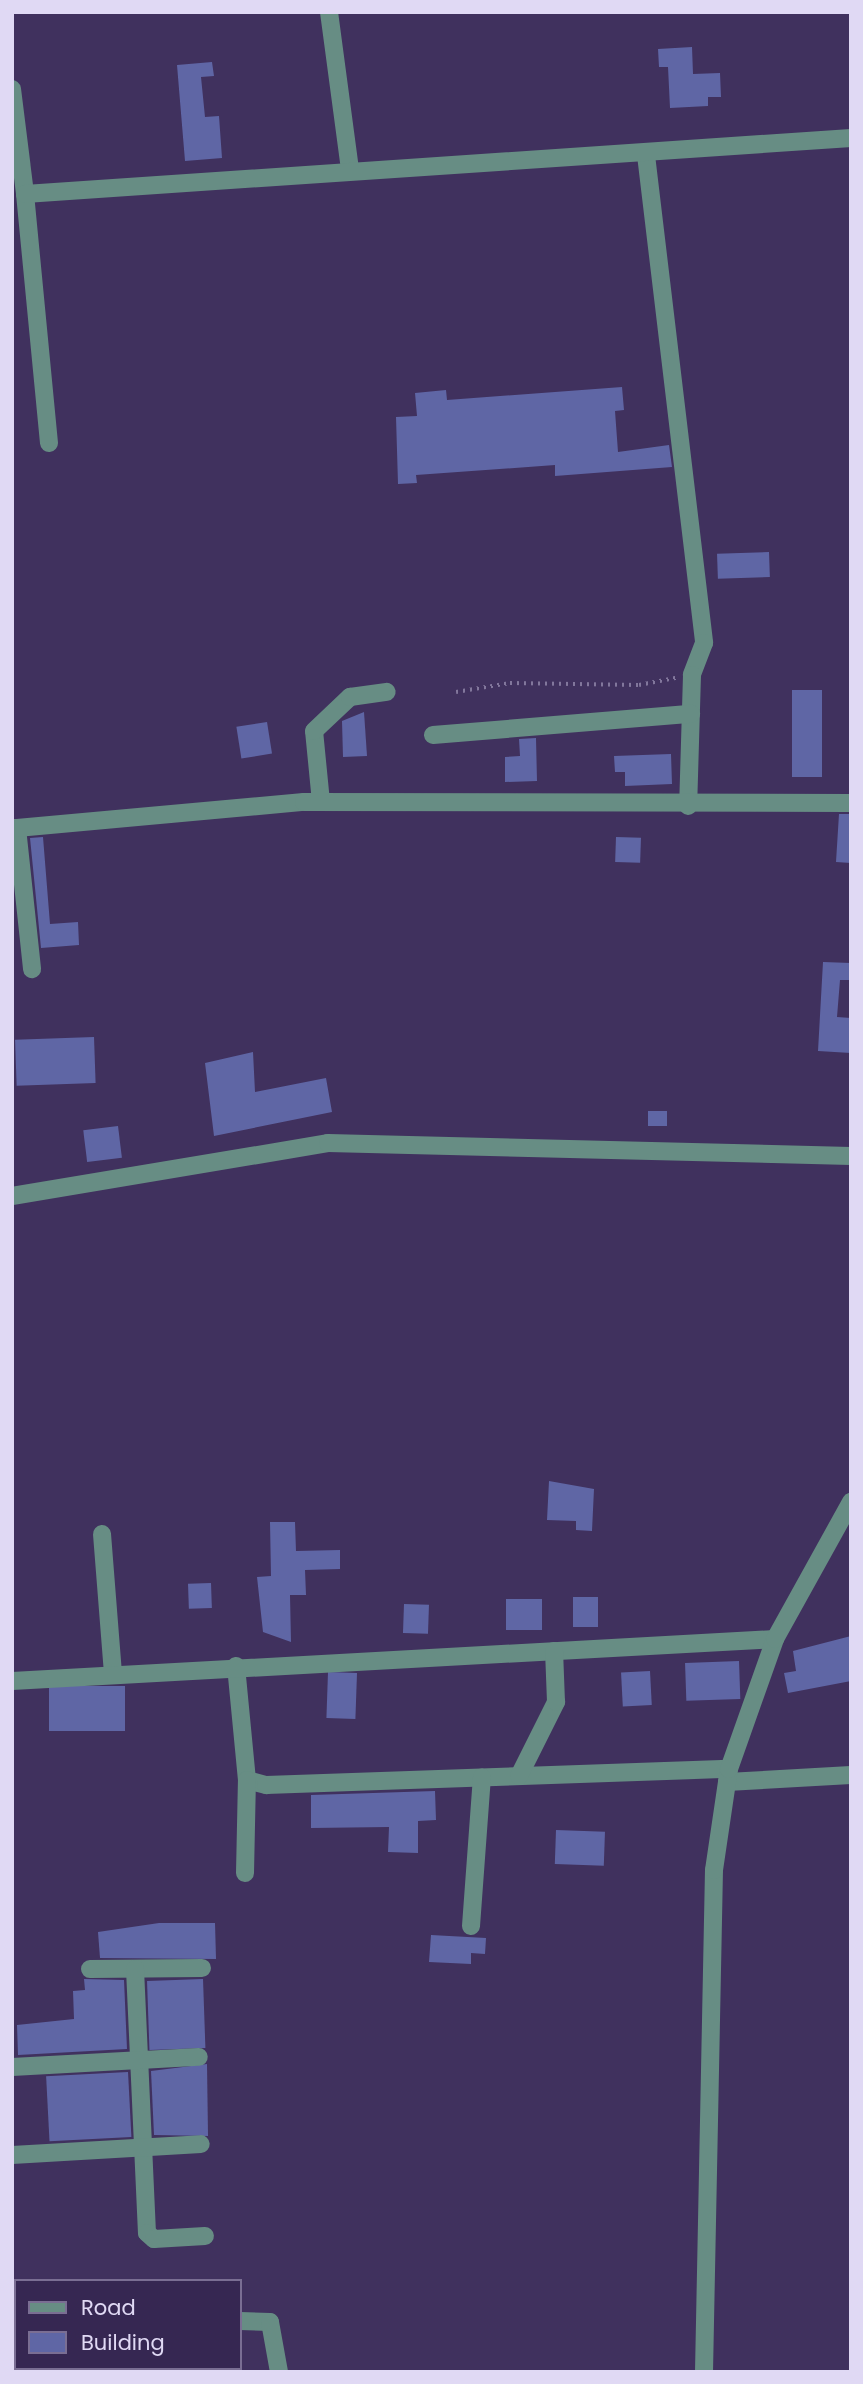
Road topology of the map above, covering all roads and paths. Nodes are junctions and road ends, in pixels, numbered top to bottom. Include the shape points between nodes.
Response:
1 (329, 12) edge
2 (12, 89) edge
3 (851, 138) edge
4 (646, 155) junction
5 (351, 170) junction
6 (25, 194) junction
7 (49, 443) dead end
8 (692, 674) junction
9 (387, 692) dead end
10 (456, 692) dead end
11 (691, 714) junction
12 (433, 736) dead end
13 (321, 802) junction
14 (851, 803) edge
15 (688, 806) junction
16 (15, 828) edge
17 (32, 969) dead end
18 (851, 1156) edge
19 (12, 1196) edge
20 (851, 1502) edge
21 (102, 1534) dead end
22 (775, 1639) junction
23 (554, 1651) junction
24 (236, 1667) junction
25 (113, 1674) junction
26 (12, 1681) edge
27 (851, 1775) edge
28 (519, 1776) junction
29 (728, 1776) junction
30 (482, 1777) junction
31 (247, 1780) junction
32 (245, 1873) dead end
33 (471, 1926) dead end
34 (202, 1968) dead end
35 (90, 1969) dead end
36 (135, 1969) junction
37 (199, 2057) dead end
38 (141, 2060) junction
39 (12, 2067) edge
40 (201, 2144) dead end
41 (144, 2147) junction
42 (12, 2155) edge
43 (205, 2236) dead end
44 (242, 2321) edge
45 (279, 2372) edge
46 (704, 2372) edge

1 - 5 street
2 - 6 street
3 - 4 street
4 - 5 street
4 - 8 street via 704,643
5 - 6 street
6 - 7 street
8 - 10 path via 639,685 510,682
8 - 11 street
9 - 13 street via 350,697 314,731
11 - 12 street
11 - 15 street
13 - 15 street
13 - 16 street
14 - 15 street
16 - 17 street
18 - 19 street via 328,1143
20 - 22 street
21 - 25 street
22 - 23 street
22 - 29 street
23 - 24 street
23 - 28 street via 556,1702
24 - 25 street
24 - 31 street
25 - 26 street
27 - 29 street
28 - 29 street
28 - 30 street
29 - 46 street via 714,1870
30 - 31 street via 266,1785
30 - 33 street
31 - 32 street
34 - 36 street
35 - 36 street
36 - 38 street
37 - 38 street
38 - 39 street
38 - 41 street
40 - 41 street
41 - 42 street
41 - 43 street via 147,2233 154,2239
44 - 45 street via 270,2322

